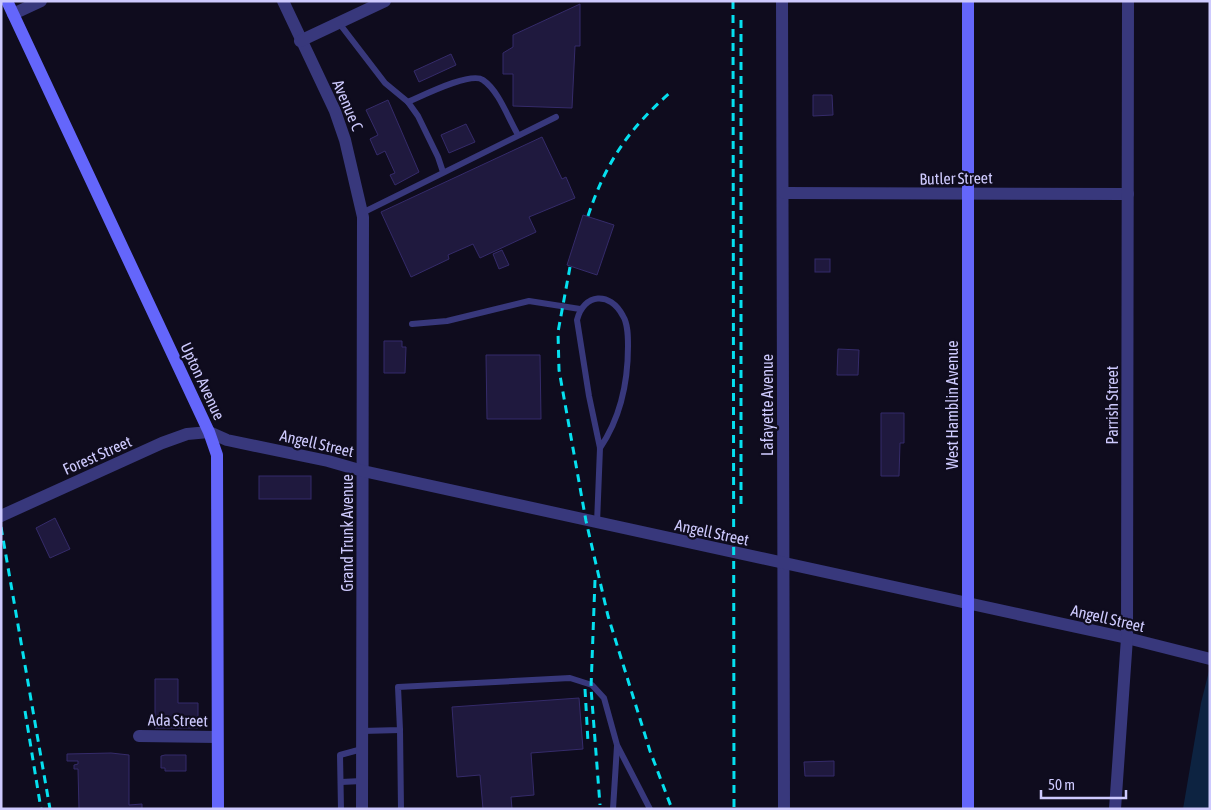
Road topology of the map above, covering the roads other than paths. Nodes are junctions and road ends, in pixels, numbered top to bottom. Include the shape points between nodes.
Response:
1 (7, 1) edge
2 (42, 1) edge
3 (283, 1) edge
4 (385, 1) edge
5 (782, 1) edge
6 (968, 1) edge
7 (1128, 1) edge
8 (13, 14) junction
9 (339, 23) junction
10 (300, 41) junction
11 (408, 102) junction
12 (556, 116) dead end
13 (518, 135) junction
14 (442, 172) junction
15 (784, 193) junction
16 (1128, 194) junction
17 (968, 195) junction
18 (362, 213) junction
19 (363, 228) joint
20 (580, 309) junction
21 (412, 324) dead end
22 (209, 432) junction
23 (600, 448) junction
24 (363, 471) junction
25 (1, 516) edge
26 (597, 523) junction
27 (784, 564) junction
28 (968, 604) junction
29 (1127, 638) junction
30 (1210, 659) edge
31 (400, 730) junction
32 (362, 731) junction
33 (139, 736) dead end
34 (217, 737) junction
35 (617, 744) junction
36 (362, 749) junction
37 (362, 781) junction
38 (340, 782) junction
39 (218, 809) edge
40 (342, 809) edge
41 (362, 809) edge
42 (401, 809) edge
43 (613, 809) edge
44 (650, 809) edge
45 (784, 809) edge
46 (968, 809) edge
47 (1115, 809) edge

1 - 8 street, Upton Avenue
2 - 8 street
3 - 10 street, Avenue C
4 - 9 street
5 - 15 street, Lafayette Avenue
6 - 17 street, West Hamblin Avenue
7 - 16 street, Parrish Street
8 - 22 street, Upton Avenue
9 - 10 street
9 - 11 lane via 385,83
10 - 18 street, Avenue C via 335,111
11 - 13 lane via 470,76 482,78
11 - 14 lane via 438,157
12 - 13 lane
13 - 14 lane
14 - 18 lane
15 - 17 street, Butler Street
15 - 27 street, Lafayette Avenue
16 - 17 street, Butler Street
16 - 29 street, Parrish Street
17 - 28 street, West Hamblin Avenue
18 - 19 street, Avenue C
19 - 24 street, Grand Trunk Avenue
20 - 21 lane via 529,301 446,321
20 - 23 lane via 578,333
20 - 23 lane via 588,301 598,298 609,300 624,317 628,334 626,386 611,432
22 - 24 street, Angell Street via 227,440
22 - 25 street, Forest Street via 187,434 162,443
22 - 34 street, Upton Avenue via 217,455
23 - 26 lane
24 - 26 street, Angell Street
24 - 32 street, Grand Trunk Avenue
26 - 27 street, Angell Street
27 - 28 street, Angell Street
27 - 45 street, Lafayette Avenue
28 - 29 street, Angell Street
28 - 46 street, West Hamblin Avenue
29 - 30 street, Angell Street
29 - 47 street, Parrish Street
31 - 32 lane
31 - 35 lane via 398,686 570,678 592,685 604,698
31 - 42 lane
32 - 36 street, Grand Trunk Avenue
33 - 34 street, Ada Street
34 - 39 street, Upton Avenue
35 - 43 lane
35 - 44 lane
36 - 37 street, Grand Trunk Avenue
36 - 38 lane via 340,755
37 - 38 lane
37 - 41 street, Grand Trunk Avenue
38 - 40 lane

